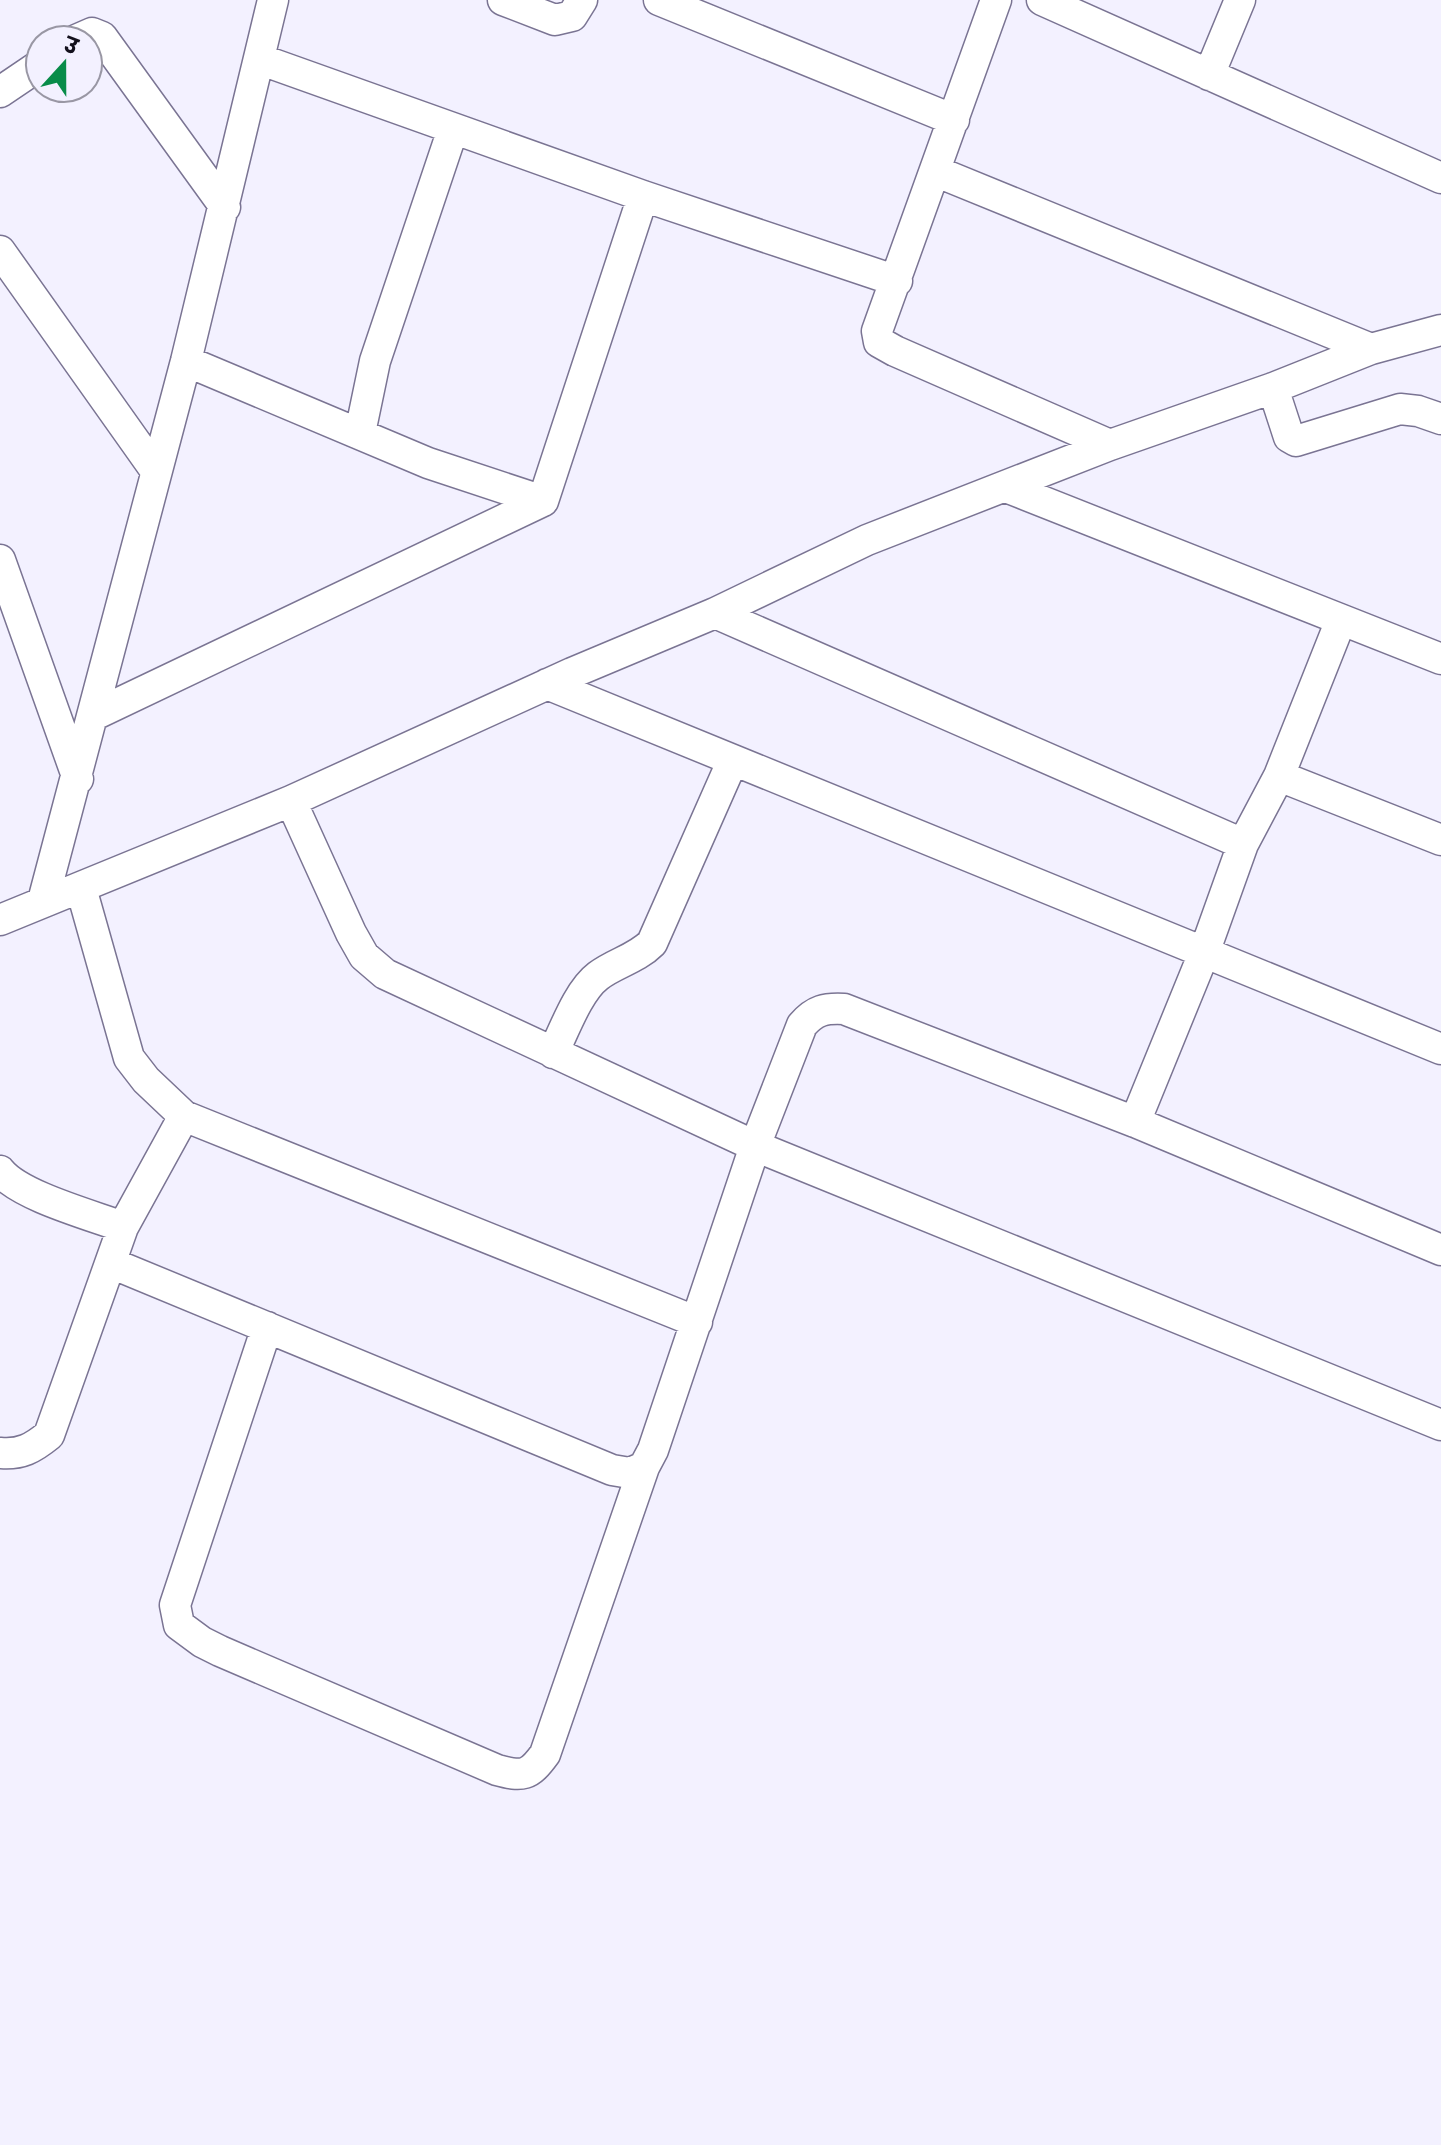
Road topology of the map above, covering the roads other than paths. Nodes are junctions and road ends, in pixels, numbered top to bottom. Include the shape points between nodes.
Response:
1 (273, 0) edge
2 (503, 0) edge
3 (582, 0) edge
4 (659, 0) edge
5 (996, 0) edge
6 (1042, 0) edge
7 (1240, 0) edge
8 (104, 40) edge
9 (259, 59) junction
10 (1209, 75) junction
11 (24, 76) edge
12 (0, 92) edge
13 (954, 120) junction
14 (453, 129) junction
15 (935, 171) junction
16 (1441, 178) edge
17 (643, 196) junction
18 (225, 207) junction
19 (0, 251) edge
20 (897, 281) junction
21 (1441, 330) edge
22 (1371, 349) junction
23 (186, 361) junction
24 (1273, 388) junction
25 (1441, 419) edge
26 (360, 433) junction
27 (1110, 445) junction
28 (156, 471) junction
29 (1006, 487) junction
30 (543, 501) junction
31 (0, 560) edge
32 (715, 613) junction
33 (1341, 620) junction
34 (1441, 659) edge
35 (547, 684) junction
36 (92, 716) junction
37 (732, 762) junction
38 (1279, 776) junction
39 (78, 779) junction
40 (291, 801) junction
41 (1441, 840) edge
42 (1243, 844) junction
43 (81, 888) junction
44 (43, 901) junction
45 (0, 920) edge
46 (1204, 953) junction
47 (1441, 1049) edge
48 (553, 1053) junction
49 (184, 1116) junction
50 (1135, 1122) junction
51 (755, 1146) junction
52 (0, 1171) edge
53 (123, 1227) junction
54 (1441, 1250) edge
55 (111, 1263) junction
56 (697, 1322) junction
57 (267, 1327) junction
58 (1441, 1425) edge
59 (0, 1453) edge
60 (644, 1467) junction

1 - 9 street
2 - 3 street via 555,20 572,16
4 - 13 street
5 - 13 street
6 - 10 street
7 - 10 street
8 - 18 street
9 - 14 street
9 - 18 street
10 - 16 street
11 - 12 street
13 - 15 street
14 - 17 street
14 - 26 street via 375,361
15 - 20 street
15 - 22 street
17 - 20 street
17 - 30 street
18 - 23 street
19 - 28 street
20 - 27 street via 877,331 879,342
21 - 22 street
22 - 24 street
23 - 26 street
23 - 28 street
24 - 25 street via 1289,437 1296,441 1400,409
24 - 27 street
26 - 30 street via 428,463
27 - 29 street
28 - 36 street
29 - 32 street via 867,540
29 - 33 street
30 - 36 street
31 - 39 street
32 - 35 street
32 - 42 street
33 - 34 street
33 - 38 street
35 - 37 street
35 - 40 street
36 - 39 street
37 - 46 street
37 - 48 street via 652,943 599,974 587,987
38 - 41 street
38 - 42 street
39 - 44 street
40 - 43 street
40 - 48 street via 364,956 385,974
42 - 46 street
43 - 44 street
43 - 49 street via 129,1058
44 - 45 street
46 - 47 street
46 - 50 street
48 - 51 street
49 - 53 street
49 - 56 street
50 - 51 street via 844,1009 826,1008 812,1013 802,1025
50 - 54 street
51 - 56 street
51 - 58 street
52 - 53 street via 23,1189
53 - 55 street
55 - 57 street
55 - 59 street via 49,1435 32,1449
56 - 60 street
57 - 60 street via 612,1470 630,1473
57 - 60 street via 175,1605 179,1625 220,1651 497,1770 516,1776 533,1771 545,1754

